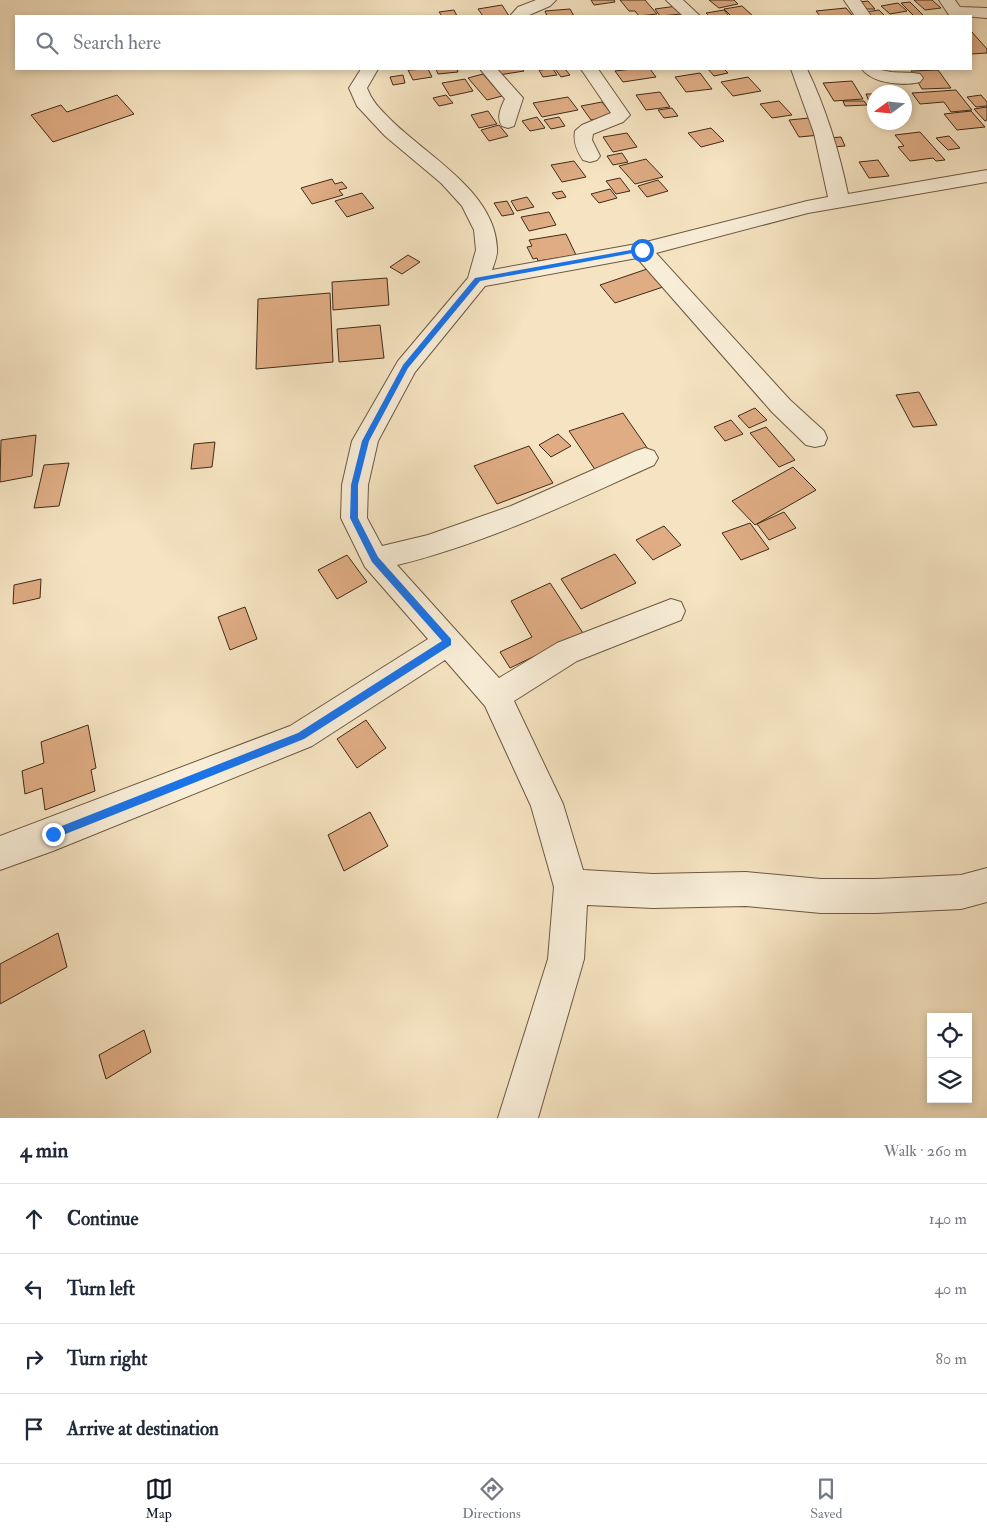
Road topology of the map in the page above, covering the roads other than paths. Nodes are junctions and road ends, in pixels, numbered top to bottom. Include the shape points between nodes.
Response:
1 (548, 0) edge
2 (674, 0) edge
3 (852, 0) edge
4 (987, 2) edge
5 (953, 9) edge
6 (519, 15) edge
7 (691, 15) edge
8 (862, 15) edge
9 (966, 15) edge
10 (972, 18) edge
11 (984, 23) edge
12 (368, 70) edge
13 (489, 70) edge
14 (591, 70) edge
15 (799, 70) edge
16 (872, 70) edge
17 (914, 78) dead end
18 (508, 122) dead end
19 (590, 156) dead end
20 (987, 176) edge
21 (839, 201) junction
22 (642, 250) junction
23 (478, 280) junction
24 (815, 438) dead end
25 (645, 458) dead end
26 (375, 560) junction
27 (671, 611) dead end
28 (448, 642) junction
29 (496, 696) junction
30 (0, 853) edge
31 (987, 885) edge
32 (571, 887) junction
33 (518, 1118) edge

1 - 6 street
2 - 7 street
3 - 8 street
4 - 5 street
5 - 9 street
10 - 11 street
12 - 23 street via 358,88 363,102 471,204 484,230 487,250
13 - 18 street via 514,98
14 - 19 street via 621,115 584,131 583,140
15 - 21 street via 832,160
16 - 17 street via 889,77
20 - 21 street
21 - 22 street
22 - 23 street
22 - 24 street via 781,406
23 - 26 street via 406,367 365,441 355,485 354,518
25 - 26 street via 520,514 429,546
26 - 28 street
27 - 29 street via 567,652
28 - 29 street
28 - 30 street via 301,736
29 - 32 street via 547,804
31 - 32 street via 961,892 876,896 821,896 746,889 653,892
32 - 33 street via 566,958

